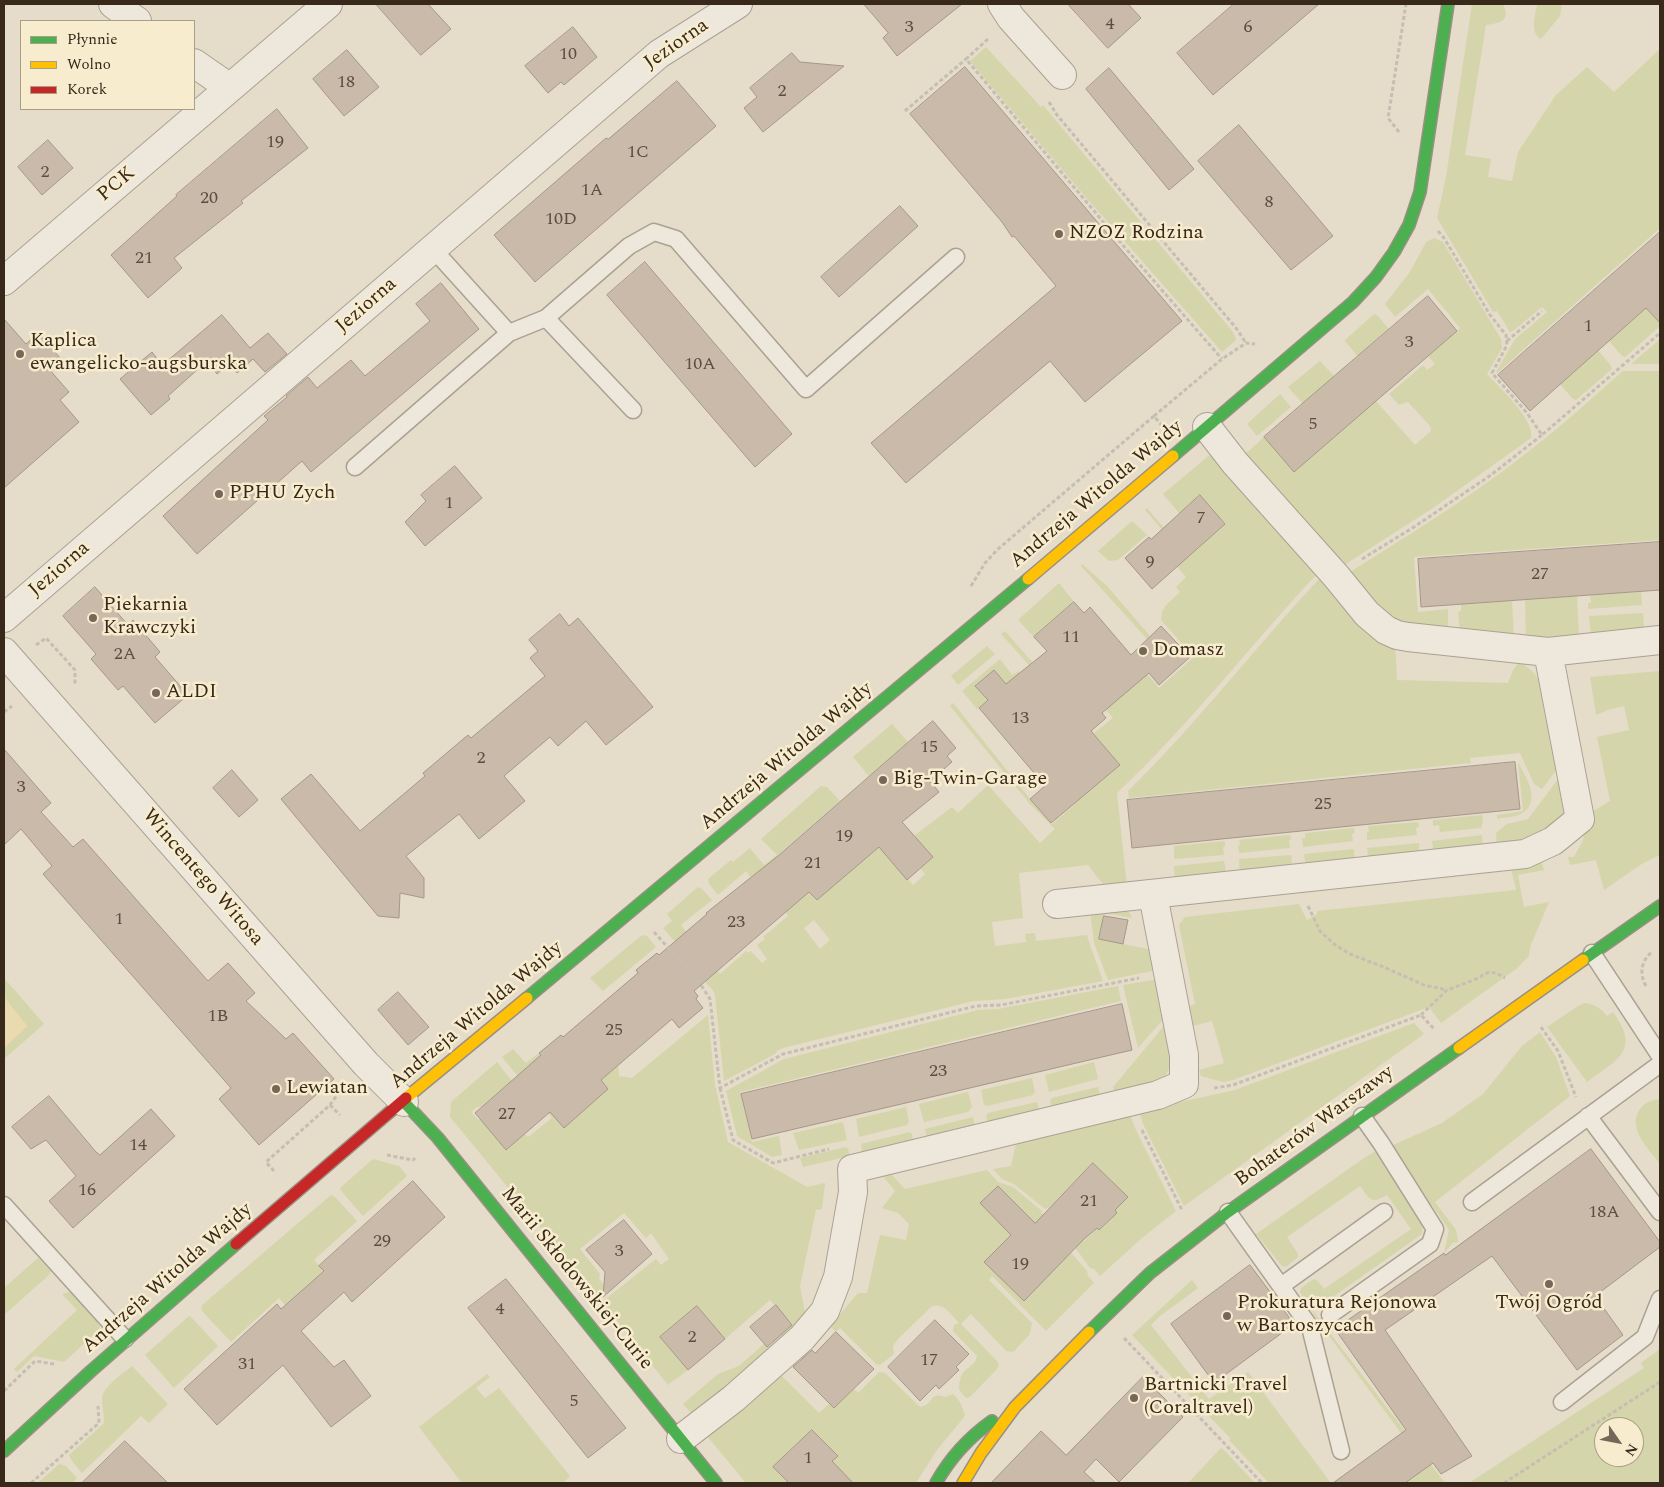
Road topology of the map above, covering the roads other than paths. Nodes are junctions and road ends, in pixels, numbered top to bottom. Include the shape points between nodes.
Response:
1 (113, 4) edge
2 (328, 4) edge
3 (738, 4) edge
4 (1448, 4) edge
5 (1006, 11) edge
6 (136, 20) edge
7 (195, 64) edge
8 (1062, 74) road end
9 (230, 88) junction
10 (433, 249) junction
11 (956, 257) dead end
12 (4, 281) edge
13 (546, 318) junction
14 (509, 333) junction
15 (633, 410) dead end
16 (1207, 427) junction
17 (355, 467) dead end
18 (4, 618) edge
19 (1660, 640) edge
20 (4, 652) edge
21 (1548, 652) junction
22 (1153, 895) junction
23 (1057, 904) dead end
24 (1660, 906) edge
25 (1592, 953) junction
26 (1660, 1056) edge
27 (1660, 1064) edge
28 (404, 1102) junction
29 (1362, 1116) junction
30 (1588, 1116) junction
31 (1472, 1202) dead end
32 (4, 1205) edge
33 (1228, 1212) junction
34 (1384, 1212) dead end
35 (1660, 1212) edge
36 (1281, 1286) junction
37 (1660, 1299) edge
38 (1330, 1315) dead end
39 (125, 1339) junction
40 (1562, 1402) dead end
41 (1015, 1407) junction
42 (680, 1439) junction
43 (4, 1450) edge
44 (1342, 1451) dead end
45 (716, 1483) edge
46 (936, 1483) edge
47 (962, 1483) edge

1 - 6 street
2 - 9 street, PCK
3 - 10 street, Jeziorna via 659,54
4 - 16 street, Andrzeja Witolda Wajdy via 1420,192 1403,238 1387,265 1353,302
5 - 8 street
7 - 9 street
9 - 12 street, PCK
10 - 14 lane
10 - 18 street, Jeziorna
11 - 13 lane via 806,389 676,239 654,232 629,246
13 - 14 lane
13 - 15 lane
14 - 17 lane
16 - 21 street via 1235,463 1386,630
16 - 28 street, Andrzeja Witolda Wajdy
19 - 21 street
20 - 28 street, Wincentego Witosa via 366,1064
21 - 22 street via 1580,819 1553,841 1525,854
22 - 23 street
22 - 42 street via 1184,1055 1184,1084 1132,1102 852,1169 853,1192 838,1277 825,1311 802,1338 733,1399
24 - 25 street, Bohaterów Warszawy
25 - 26 lane
25 - 29 street, Bohaterów Warszawy
27 - 30 lane
28 - 39 street, Andrzeja Witolda Wajdy
28 - 42 street, Marii Skłodowskiej-Curie via 438,1138
29 - 33 street, Bohaterów Warszawy
29 - 38 lane via 1435,1229 1430,1244
30 - 31 lane
30 - 35 lane
32 - 39 lane
33 - 36 lane
33 - 41 street, Bohaterów Warszawy via 1150,1272
34 - 36 lane
36 - 44 lane via 1310,1327
37 - 40 lane via 1645,1337
39 - 43 street, Andrzeja Witolda Wajdy
41 - 46 street, Bohaterów Warszawy via 968,1440
41 - 47 street, Bohaterów Warszawy
42 - 45 street, Marii Skłodowskiej-Curie

